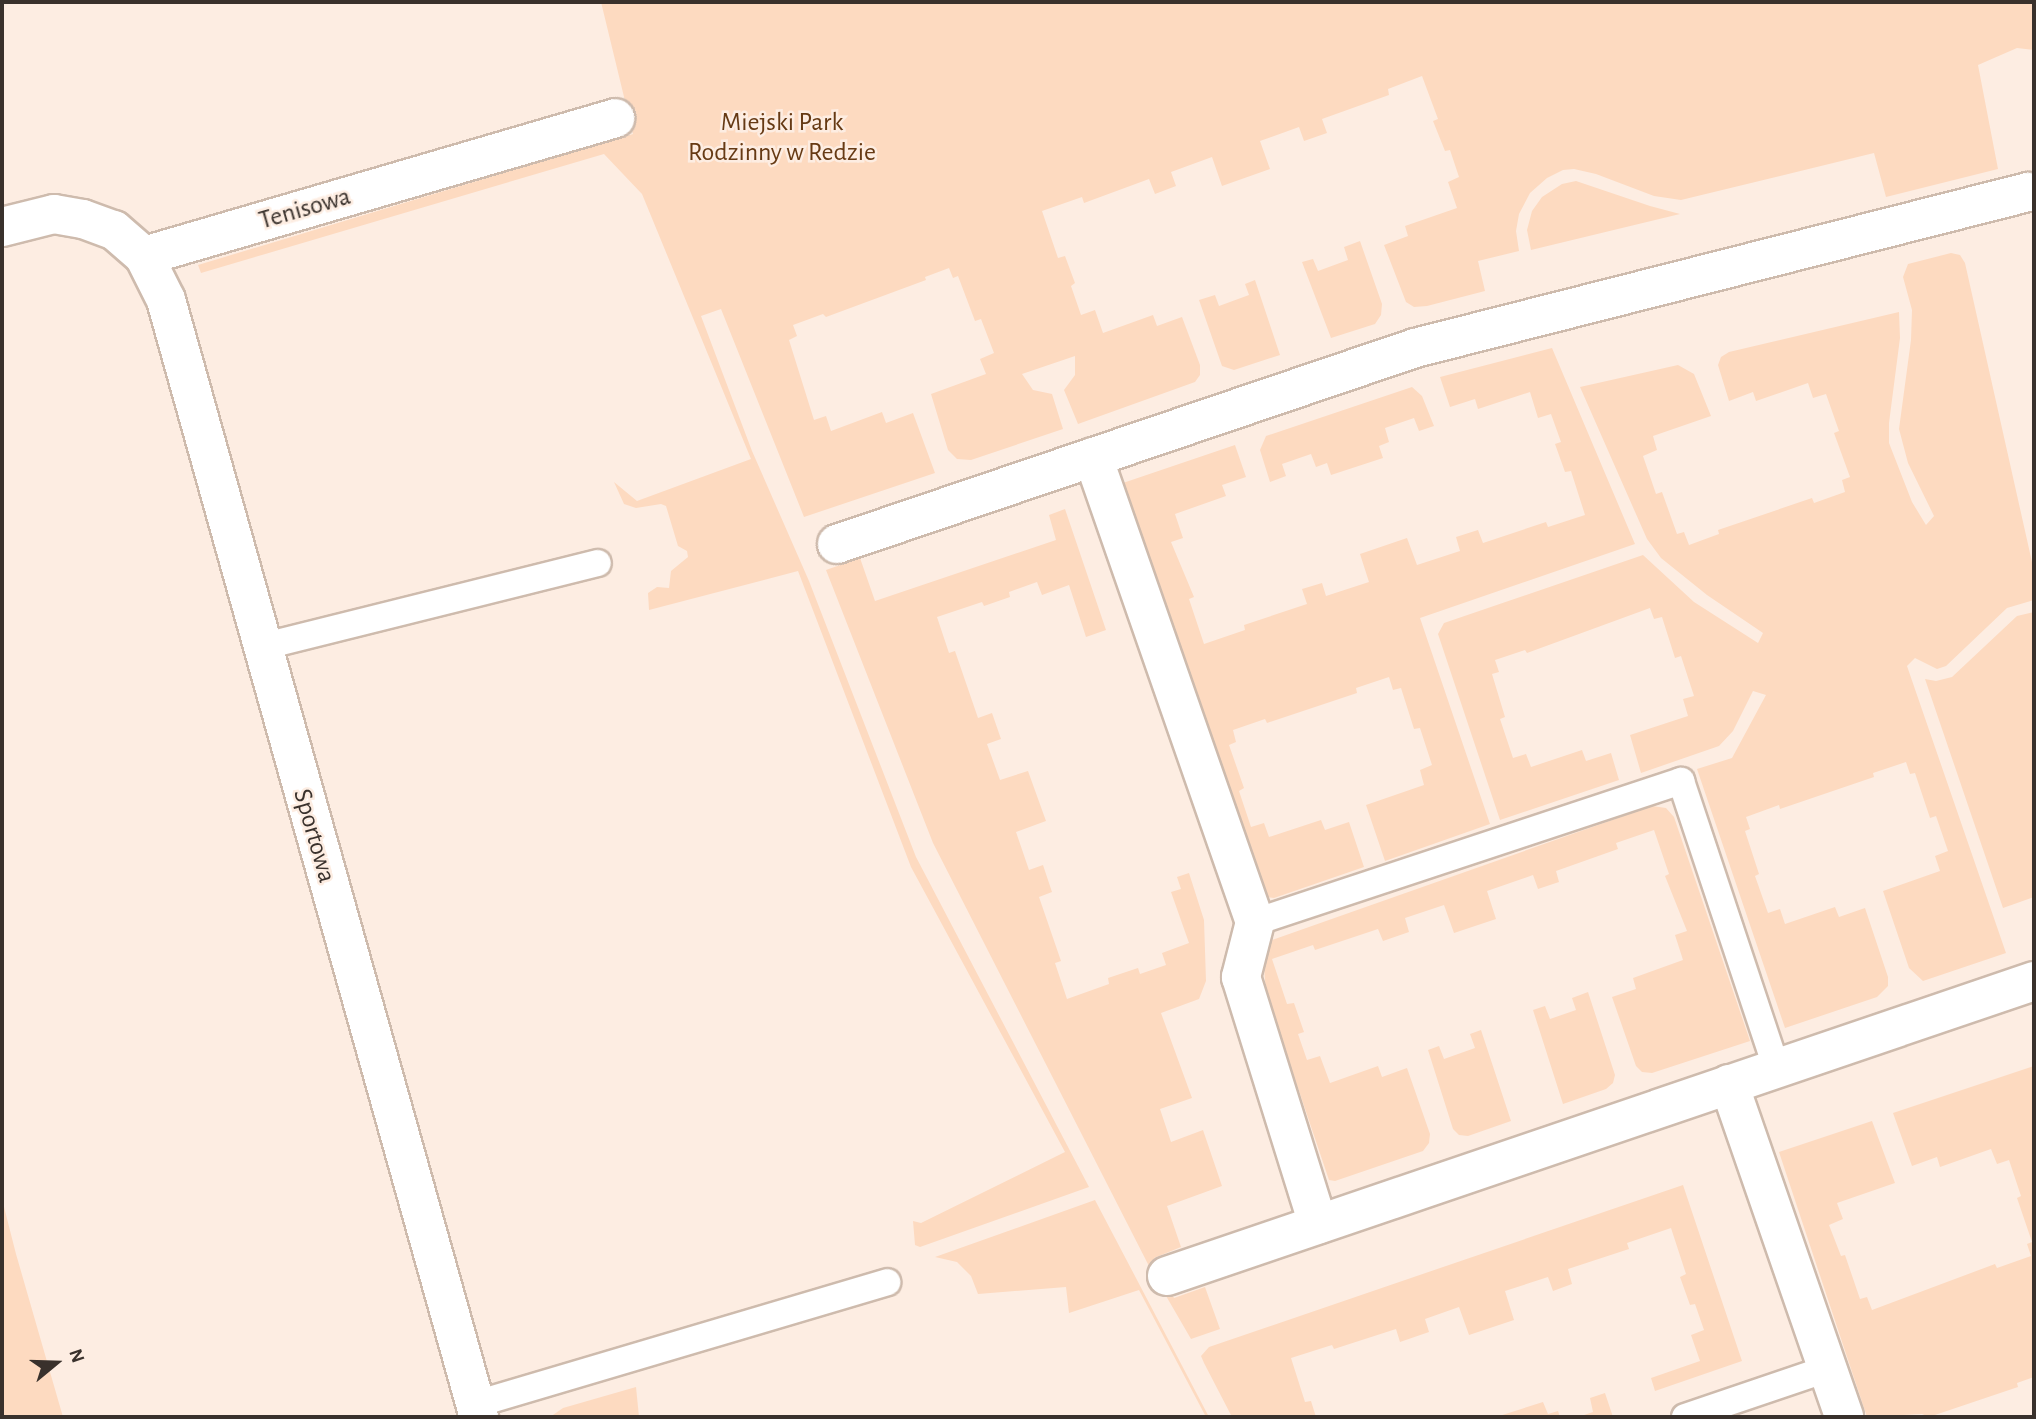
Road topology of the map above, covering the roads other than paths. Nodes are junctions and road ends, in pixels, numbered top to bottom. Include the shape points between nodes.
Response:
1 (615, 118) dead end
2 (2028, 192) dead end
3 (2, 227) edge
4 (144, 256) junction
5 (1093, 457) junction
6 (836, 544) dead end
7 (598, 563) dead end
8 (261, 647) junction
9 (1255, 922) junction
10 (2034, 981) edge
11 (1777, 1069) junction
12 (1729, 1084) junction
13 (1318, 1224) junction
14 (1167, 1276) dead end
15 (887, 1282) dead end
16 (1827, 1368) junction
17 (478, 1411) edge
18 (1685, 1417) edge
19 (1844, 1417) edge

1 - 4 street, Tenisowa
2 - 5 street via 1415,348
3 - 4 street via 54,214 83,219 114,230
4 - 8 street, Sportowa via 166,300
5 - 6 street
5 - 9 street
7 - 8 lane
8 - 17 street, Sportowa
9 - 11 lane via 1682,781
9 - 13 street via 1241,977
10 - 11 street
11 - 12 street
12 - 13 street
12 - 16 street
13 - 14 street
15 - 17 lane
16 - 18 lane
16 - 19 street

